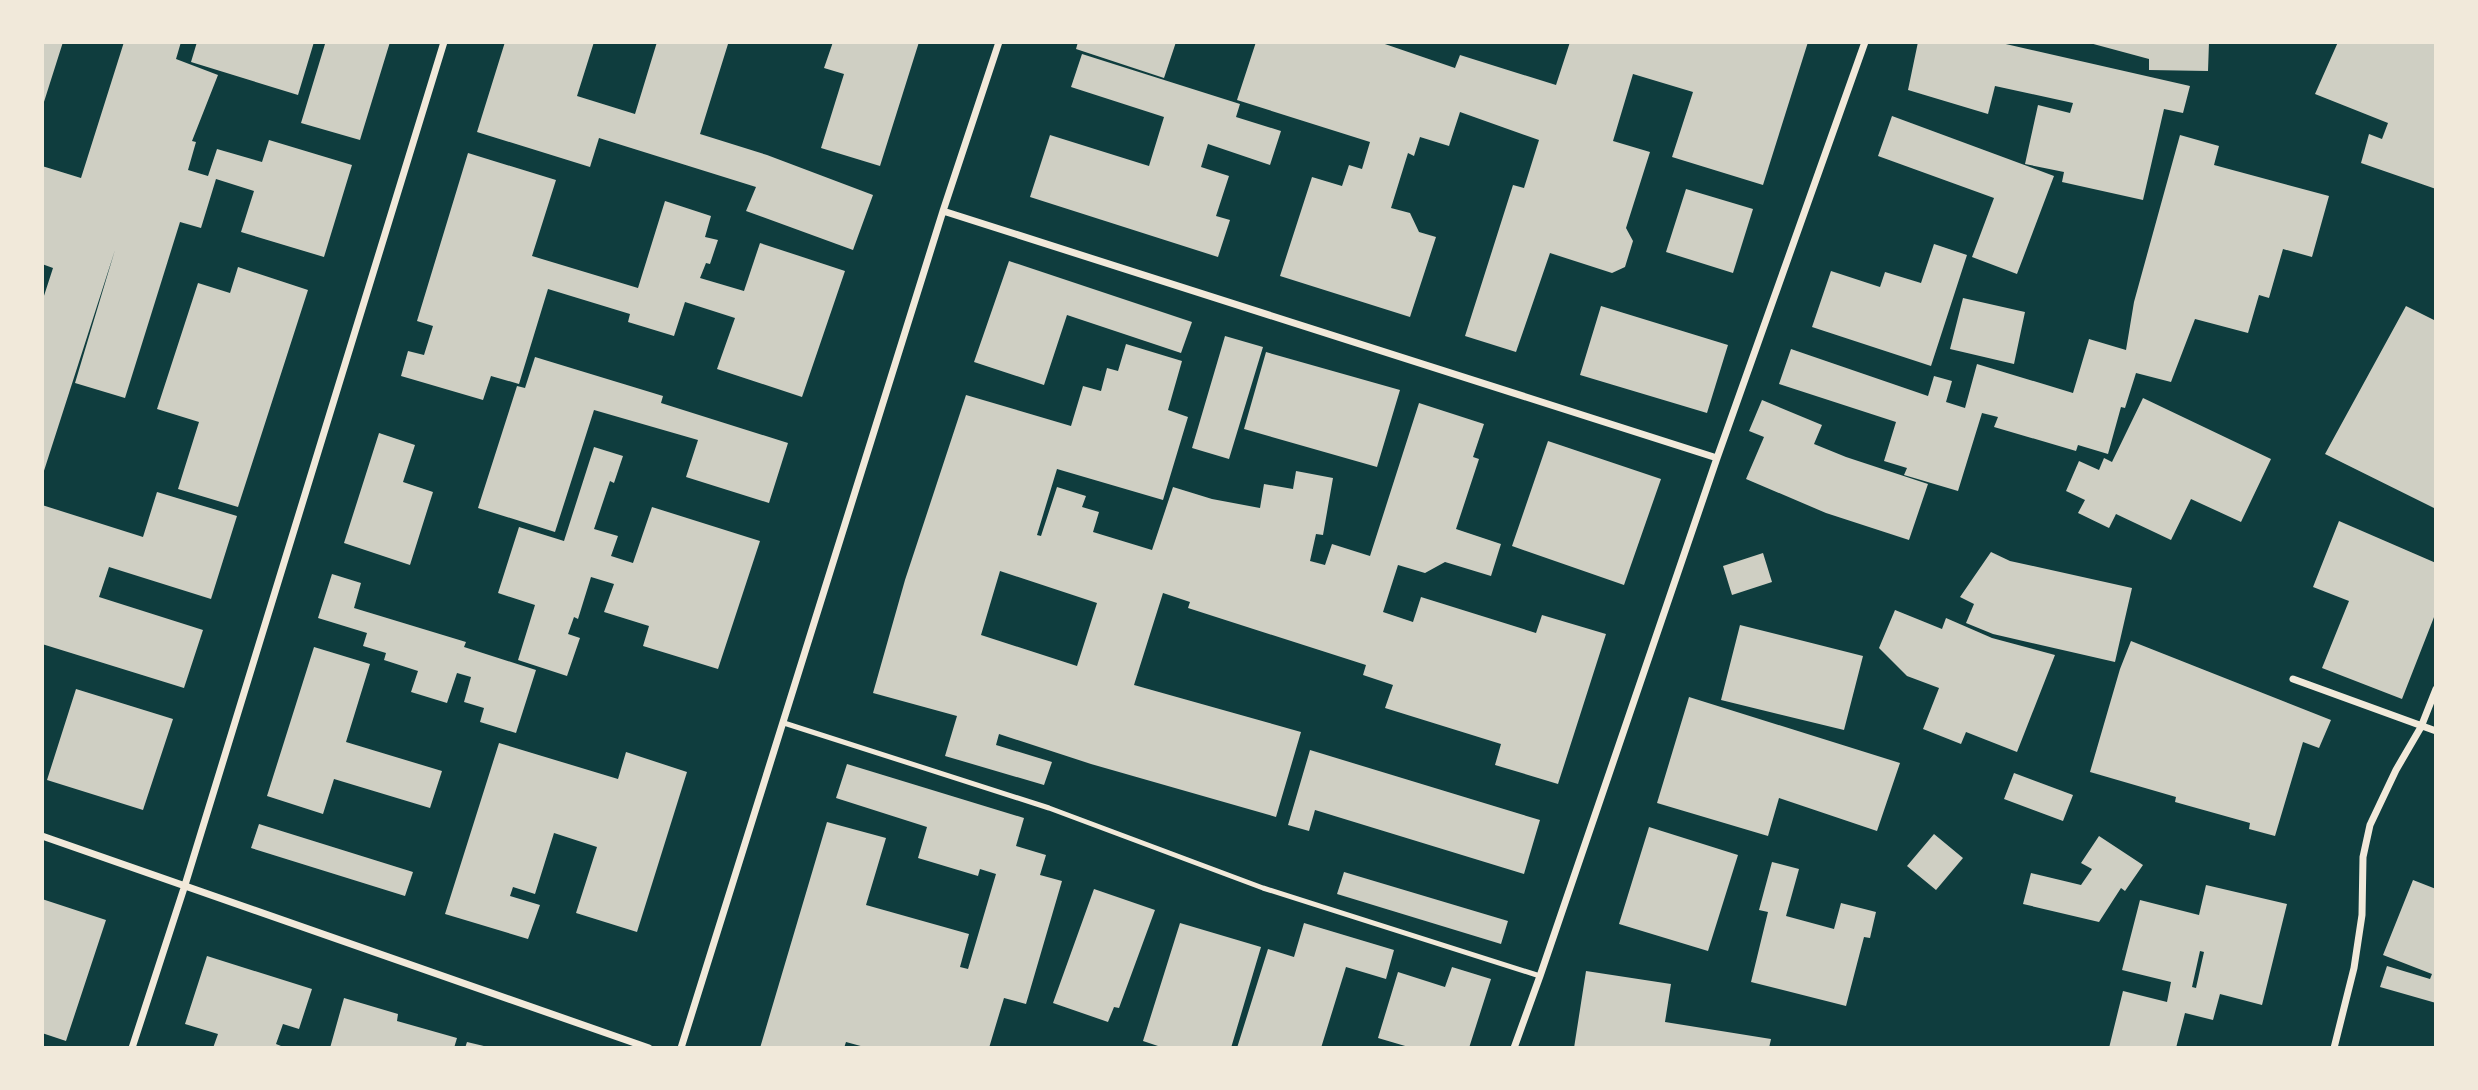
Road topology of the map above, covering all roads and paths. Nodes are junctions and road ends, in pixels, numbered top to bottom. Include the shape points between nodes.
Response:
1 (444, 42) edge
2 (999, 42) edge
3 (1865, 42) edge
4 (943, 211) junction
5 (1717, 458) junction
6 (2293, 679) dead end
7 (2436, 689) edge
8 (784, 723) junction
9 (2421, 727) junction
10 (2436, 731) edge
11 (42, 836) edge
12 (185, 885) junction
13 (1541, 976) junction
14 (132, 1048) edge
15 (649, 1048) edge
16 (681, 1048) edge
17 (1514, 1048) edge
18 (2334, 1048) edge

1 - 12 street
2 - 4 street
3 - 5 street
4 - 5 street
4 - 8 street
5 - 13 street
6 - 9 street
7 - 9 street
8 - 13 lane via 1049,808 1263,888
8 - 16 street
9 - 10 street
9 - 18 street via 2371,825 2363,858 2362,915 2354,968
11 - 12 street
12 - 14 street
12 - 15 street
13 - 17 street

